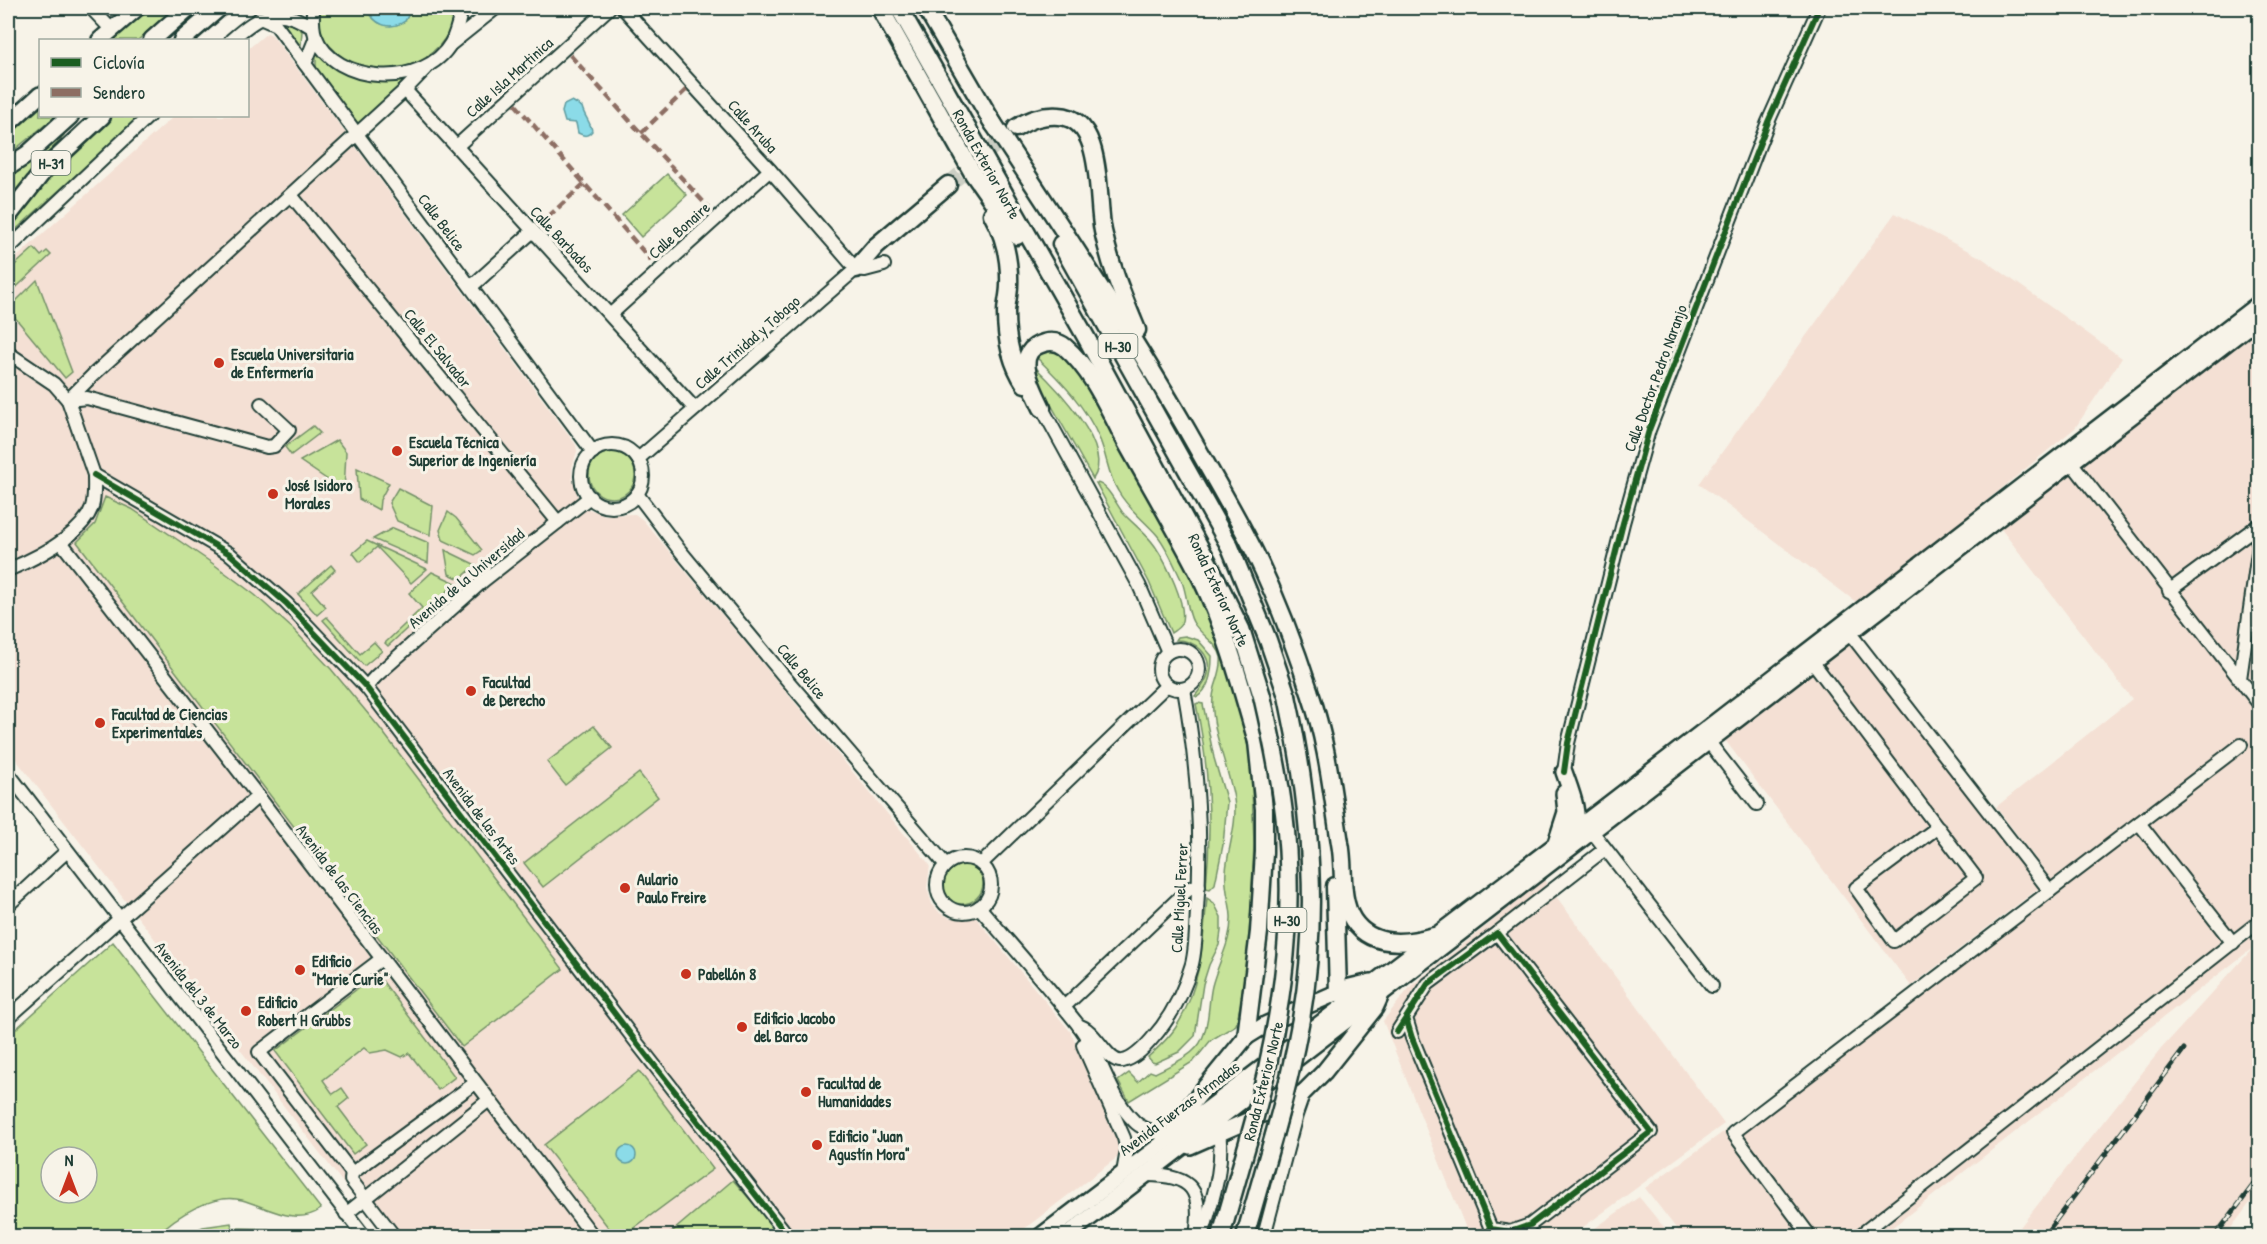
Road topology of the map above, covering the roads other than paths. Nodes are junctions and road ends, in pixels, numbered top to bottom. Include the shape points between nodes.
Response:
1 (91, 8) edge
2 (137, 8) edge
3 (188, 8) edge
4 (219, 8) edge
5 (313, 8) edge
6 (462, 8) edge
7 (496, 8) edge
8 (609, 8) edge
9 (623, 8) edge
10 (880, 8) edge
11 (899, 8) edge
12 (926, 8) edge
13 (1819, 8) edge
14 (260, 18) junction
15 (112, 30) junction
16 (315, 32) junction
17 (101, 39) edge
18 (153, 39) edge
19 (183, 39) edge
20 (232, 39) edge
21 (450, 45) junction
22 (305, 64) junction
23 (428, 66) junction
24 (405, 90) junction
25 (39, 96) edge
26 (69, 117) edge
27 (101, 117) edge
28 (148, 117) edge
29 (989, 117) junction
30 (8, 124) edge
31 (1016, 128) tunnel mouth
32 (357, 134) junction
33 (457, 146) junction
34 (8, 167) edge
35 (770, 170) junction
36 (974, 175) junction
37 (948, 185) tunnel mouth
38 (291, 195) junction
39 (8, 216) edge
40 (532, 231) junction
41 (8, 249) edge
42 (884, 265) dead end
43 (856, 269) junction
44 (471, 287) junction
45 (2259, 303) edge
46 (610, 315) junction
47 (2259, 316) edge
48 (1087, 339) junction
49 (2200, 349) junction
50 (8, 353) edge
51 (2176, 375) junction
52 (1160, 384) junction
53 (68, 400) junction
54 (261, 404) dead end
55 (1042, 408) junction
56 (695, 409) junction
57 (2092, 433) junction
58 (593, 452) junction
59 (638, 459) junction
60 (2071, 462) junction
61 (94, 475) junction
62 (2037, 475) junction
63 (638, 494) junction
64 (590, 497) junction
65 (1995, 521) junction
66 (558, 522) junction
67 (2257, 526) edge
68 (1952, 540) junction
69 (61, 542) junction
70 (1209, 564) junction
71 (8, 570) edge
72 (1927, 573) junction
73 (2169, 591) junction
74 (1878, 597) junction
75 (1849, 632) junction
76 (1828, 635) junction
77 (1168, 652) junction
78 (1812, 661) junction
79 (1781, 672) junction
80 (2240, 679) junction
81 (1167, 685) junction
82 (366, 687) junction
83 (1184, 689) junction
84 (1737, 705) junction
85 (2259, 705) edge
86 (1708, 741) junction
87 (1257, 742) junction
88 (2241, 745) dead end
89 (1662, 762) junction
90 (1564, 772) junction
91 (8, 773) edge
92 (258, 796) junction
93 (1575, 804) junction
94 (1757, 804) dead end
95 (1600, 811) junction
96 (2139, 823) junction
97 (1336, 825) junction
98 (1938, 827) junction
99 (1584, 829) junction
100 (1555, 844) junction
101 (1605, 849) junction
102 (67, 851) junction
103 (981, 864) junction
104 (946, 865) junction
105 (1199, 886) junction
106 (2050, 891) junction
107 (8, 905) edge
108 (979, 907) junction
109 (1469, 917) junction
110 (119, 918) junction
111 (2259, 921) edge
112 (1497, 933) junction
113 (1434, 936) junction
114 (2233, 943) junction
115 (380, 960) junction
116 (1380, 985) junction
117 (1712, 986) dead end
118 (1064, 1007) junction
119 (1338, 1009) junction
120 (8, 1018) edge
121 (1406, 1018) junction
122 (1076, 1022) junction
123 (1397, 1032) dead end
124 (1246, 1037) junction
125 (1341, 1048) junction
126 (1215, 1077) junction
127 (475, 1083) junction
128 (1304, 1092) junction
129 (489, 1100) junction
130 (1219, 1118) junction
131 (1172, 1136) junction
132 (352, 1173) junction
133 (1123, 1173) junction
134 (1147, 1175) junction
135 (365, 1199) junction
136 (346, 1214) junction
137 (364, 1236) edge
138 (394, 1236) edge
139 (592, 1236) edge
140 (788, 1236) edge
141 (1041, 1236) edge
142 (1066, 1236) edge
143 (1196, 1236) edge
144 (1202, 1236) edge
145 (1221, 1236) edge
146 (1245, 1236) edge
147 (1264, 1236) edge
148 (1810, 1236) edge
149 (1859, 1236) edge

1 - 15 street
2 - 15 main road
3 - 18 highway
4 - 19 highway
5 - 16 street
6 - 21 street
7 - 21 street
8 - 33 street, Calle Isla Martinica
9 - 35 street, Calle Aruba
10 - 36 highway
11 - 48 highway, Ronda Exterior Norte / H-30
12 - 29 highway, Ronda Exterior Norte / H-30
13 - 90 street, Calle Doctor Pedro Naranjo via 1768,122 1649,430 1570,732
14 - 16 street via 286,15
14 - 20 street
14 - 22 street, Calle Belice via 276,25
15 - 17 main road
16 - 22 street
16 - 23 street via 322,46 342,64 368,75 398,75
21 - 23 street
22 - 32 street, Calle Belice
23 - 24 street
24 - 32 street
24 - 33 street, Calle Barbados
25 - 30 main road
26 - 34 highway, H-31
27 - 39 highway, H-31 via 45,169
28 - 41 street
29 - 52 highway
29 - 146 highway, Ronda Exterior Norte / H-30, bridge via 1230,547 1287,696 1306,807 1311,874 1309,945 1301,1017 1287,1086
31 - 52 highway via 1045,116 1064,116 1080,124 1089,136 1112,272
32 - 38 street
32 - 44 street, Calle Belice
33 - 40 street, Calle Barbados
35 - 43 street, Calle Aruba
35 - 46 street, Calle Bonaire
36 - 48 highway
36 - 55 highway via 1000,228 1007,255 1008,345 1016,371
37 - 43 highway via 876,246
38 - 53 street
38 - 66 street, Calle El Salvador
40 - 44 street
40 - 46 street, Calle Barbados
42 - 43 street
43 - 56 street, Calle Trinidad y Tobago
44 - 58 street, Calle Belice
45 - 49 main road
46 - 56 street, Calle Barbados
47 - 49 main road via 2250,318 2216,344
47 - 51 main road
48 - 70 highway, Ronda Exterior Norte / H-30
49 - 51 main road via 2192,363
50 - 53 street via 54,384
51 - 57 main road
51 - 60 main road via 2151,400
52 - 97 highway via 1256,555 1289,632 1320,724
53 - 54 street via 87,398 274,446 288,430
53 - 61 street
55 - 77 street via 1139,585
55 - 87 highway via 1026,371 1026,360 1037,345 1050,341 1062,344 1077,357 1201,579 1224,634
56 - 59 street, Calle Trinidad y Tobago
57 - 60 main road
57 - 62 main road
58 - 59 street via 608,445 620,446
58 - 64 street via 581,474
59 - 63 street via 644,476
60 - 62 main road
60 - 65 main road
60 - 73 street
61 - 69 street via 91,510
61 - 82 street, Avenida de las Artes via 230,554 286,603
62 - 68 main road
63 - 64 street via 614,507
63 - 104 street, Calle Belice via 678,548
64 - 66 street, Avenida de la Universidad
65 - 68 main road
65 - 72 main road
66 - 82 street, Avenida de la Universidad via 483,581
67 - 73 street
67 - 80 street via 2259,545
68 - 72 main road via 1949,549 1932,563
68 - 74 main road
69 - 71 street
69 - 92 street, Avenida de las Ciencias
70 - 87 highway via 1253,708
70 - 145 highway, Ronda Exterior Norte / H-30, bridge via 1241,629 1262,696 1284,815 1288,879 1278,1020 1263,1092
72 - 75 main road
73 - 80 street
74 - 75 main road
74 - 76 main road
75 - 76 main road
75 - 78 main road
75 - 106 street
76 - 78 main road
76 - 79 main road
77 - 81 street via 1159,670
77 - 83 street via 1187,650 1197,658 1198,677
78 - 79 main road
78 - 86 main road
78 - 98 street
79 - 84 main road
80 - 85 street
81 - 83 street
81 - 103 street
82 - 140 street, Avenida de las Artes
83 - 105 street, Calle Miguel Ferrer via 1196,766
84 - 86 main road
84 - 89 main road
86 - 89 main road via 1698,742 1676,759
86 - 94 street
86 - 99 main road
87 - 124 highway via 1264,852
88 - 96 street
89 - 95 main road
90 - 93 main road
90 - 100 main road via 1566,812
91 - 102 street, Avenida del 3 de Marzo
92 - 110 street
92 - 115 street, Avenida de las Ciencias
93 - 95 main road
93 - 99 main road
95 - 99 main road
96 - 106 street
96 - 114 street
97 - 113 highway via 1345,896 1353,920 1384,941 1414,942
97 - 119 highway
98 - 98 street via 1976,878 1894,941 1856,888
99 - 100 main road
99 - 101 street
99 - 109 main road via 1548,857 1541,870
100 - 109 main road
101 - 112 street
101 - 117 street
102 - 107 street
102 - 110 street, Avenida del 3 de Marzo
103 - 104 street via 963,858
103 - 108 street via 989,874 991,886 988,898
104 - 108 street via 937,883 943,902 960,912
105 - 118 street via 1180,897
105 - 122 street, Calle Miguel Ferrer via 1193,962 1184,988 1161,1029 1135,1055 1119,1062
106 - 148 street via 1733,1133
108 - 118 street
109 - 113 main road
109 - 116 main road
110 - 120 street
110 - 136 street, Avenida del 3 de Marzo
111 - 114 street
112 - 121 street via 1428,984
112 - 121 street via 1651,1132 1530,1225 1510,1232 1491,1229
113 - 116 main road
114 - 149 street
115 - 127 street, Avenida de las Ciencias
115 - 132 street via 259,1052
116 - 119 main road, Avenida Fuerzas Armadas
116 - 119 main road via 1350,987
116 - 125 main road via 1375,1008
118 - 122 street
119 - 124 main road via 1311,1004
119 - 125 main road
119 - 130 main road, Avenida Fuerzas Armadas
121 - 123 street
122 - 131 street via 1126,1113 1145,1129
122 - 133 street via 1124,1138 1127,1150
124 - 126 main road
125 - 128 main road
126 - 130 main road via 1212,1091
126 - 131 main road via 1176,1123
127 - 129 street, Avenida de las Ciencias
127 - 132 street
128 - 130 main road via 1243,1124
128 - 147 street
129 - 135 street
129 - 139 street, Avenida de las Ciencias
130 - 131 main road, Avenida Fuerzas Armadas
130 - 134 main road, Avenida Fuerzas Armadas
130 - 144 street via 1221,1161
131 - 133 main road, Avenida Fuerzas Armadas
132 - 135 street via 351,1180
133 - 141 main road, Avenida Fuerzas Armadas
134 - 142 main road, Avenida Fuerzas Armadas
134 - 143 street via 1179,1178 1190,1186 1197,1198
135 - 136 street
135 - 138 street
136 - 137 street, Avenida del 3 de Marzo

